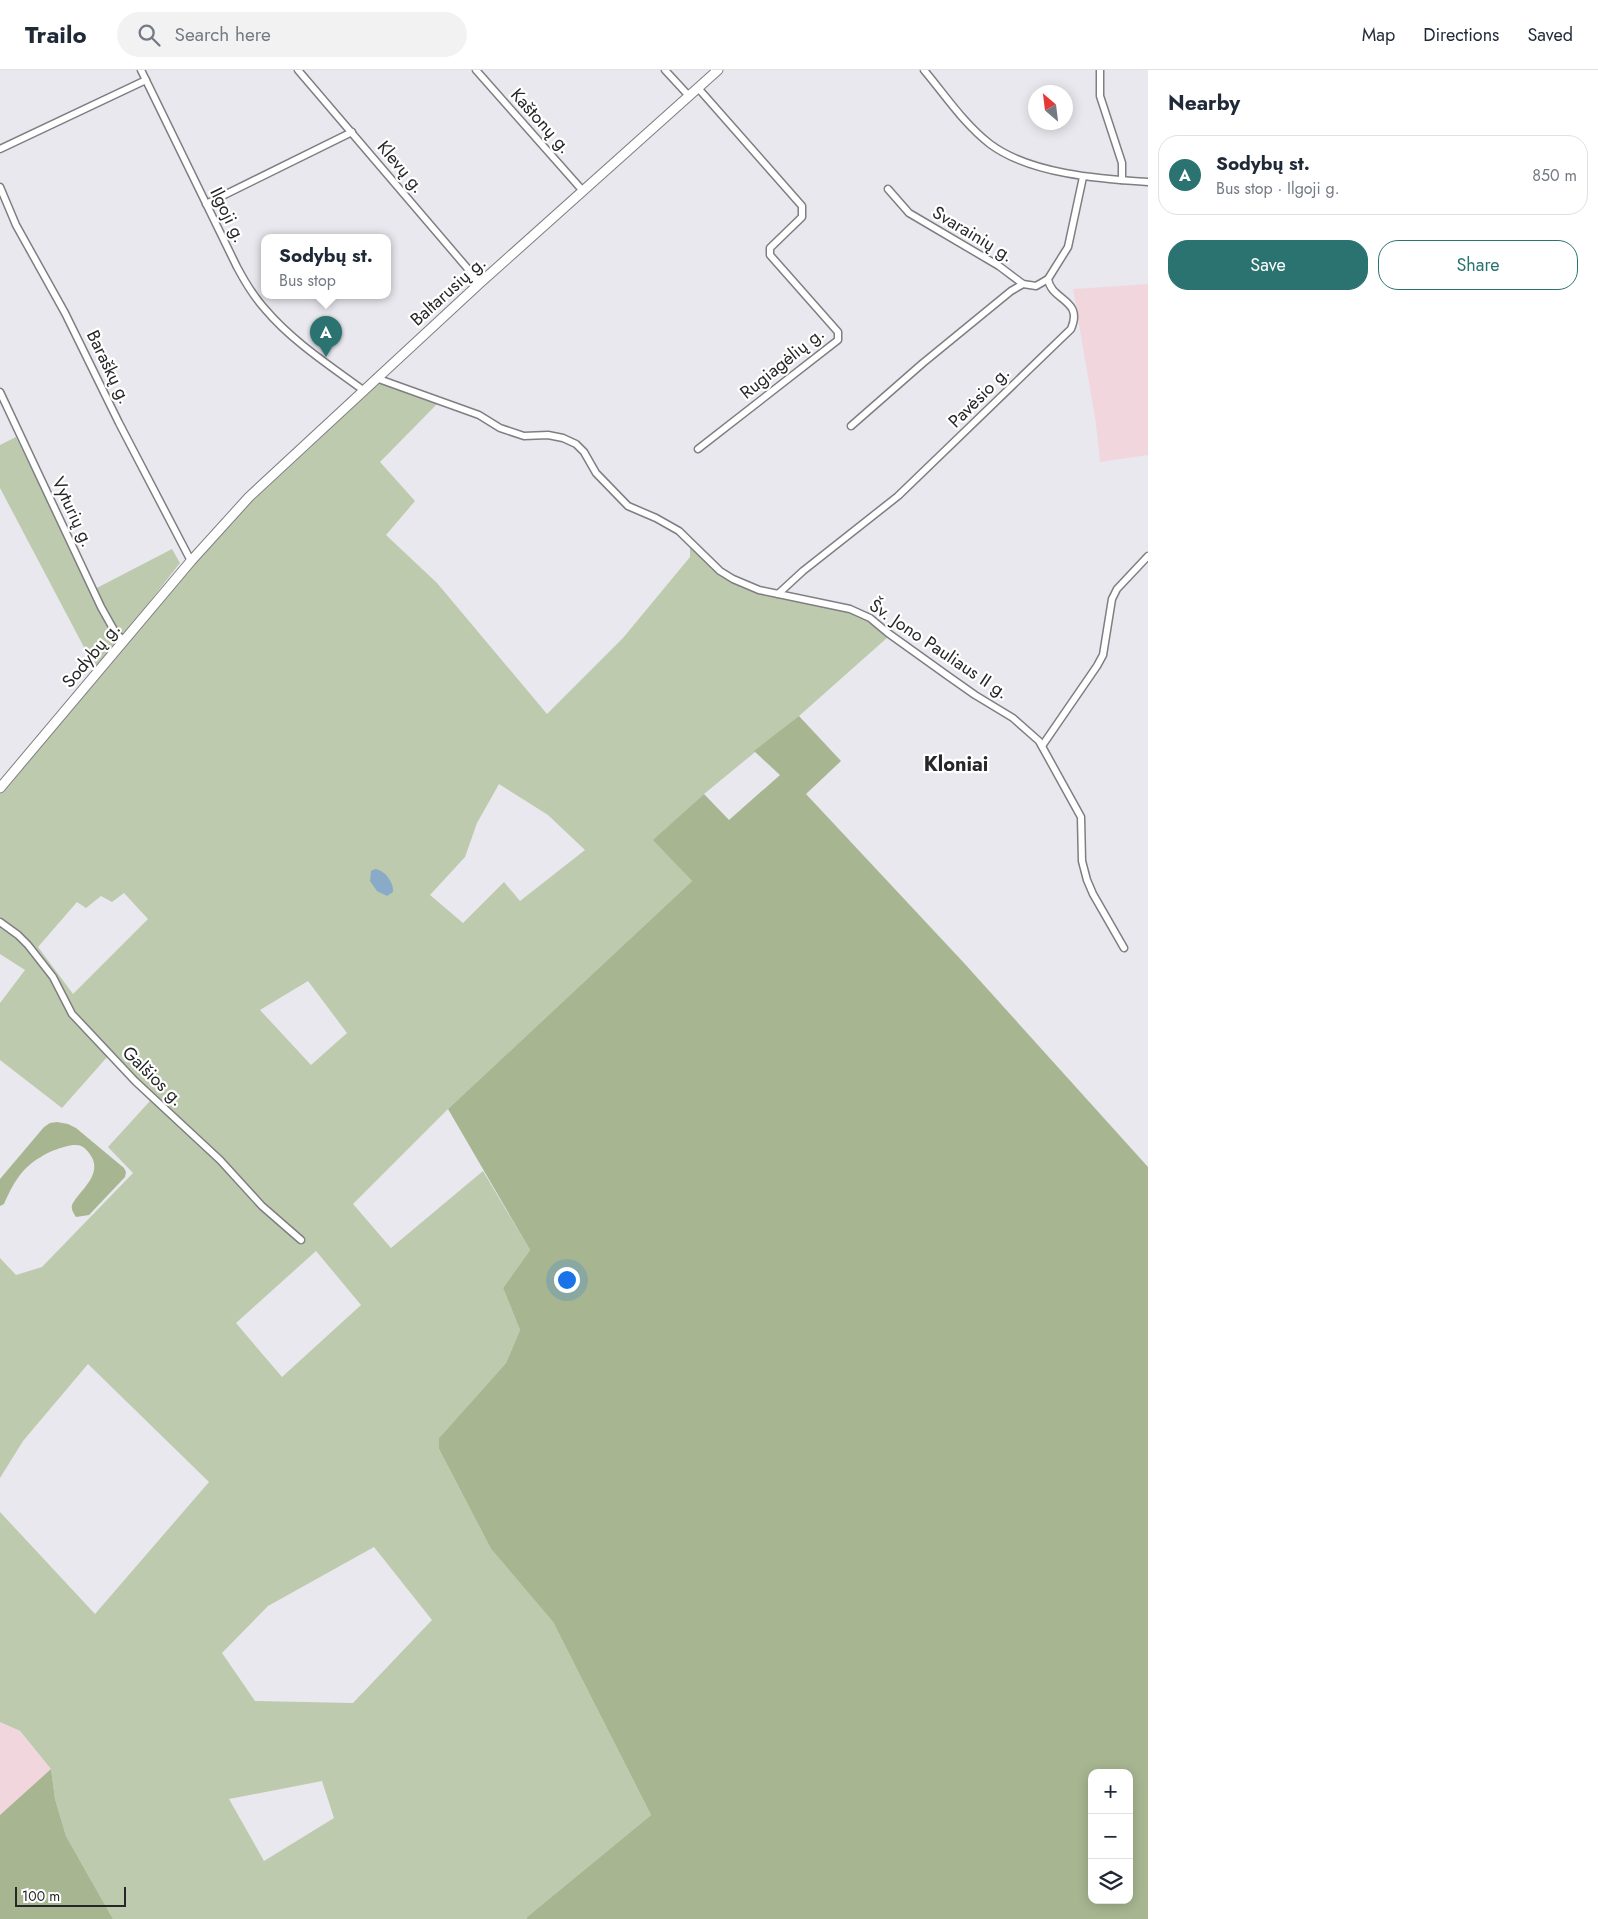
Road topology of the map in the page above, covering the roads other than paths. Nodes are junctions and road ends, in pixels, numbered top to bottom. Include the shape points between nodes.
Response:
1 (141, 70) edge
2 (298, 70) edge
3 (476, 70) edge
4 (665, 70) edge
5 (718, 70) edge
6 (924, 70) edge
7 (1100, 70) edge
8 (146, 80) junction
9 (698, 88) junction
10 (689, 96) junction
11 (352, 132) junction
12 (0, 149) edge
13 (1083, 177) junction
14 (1122, 180) junction
15 (1148, 182) edge
16 (0, 187) edge
17 (888, 189) dead end
18 (583, 191) junction
19 (206, 204) junction
20 (1048, 279) junction
21 (480, 283) junction
22 (1023, 284) junction
23 (376, 378) junction
24 (363, 390) junction
25 (0, 392) edge
26 (851, 426) dead end
27 (698, 449) dead end
28 (206, 543) joint
29 (1148, 556) edge
30 (191, 560) junction
31 (778, 594) junction
32 (124, 641) junction
33 (1042, 746) junction
34 (0, 788) edge
35 (0, 922) edge
36 (1124, 948) dead end
37 (301, 1240) dead end

1 - 8 street, Ilgoji g.
2 - 11 street, Klevų g.
3 - 18 street, Kaštonų g.
4 - 10 street
5 - 9 main road, Baltarusių g.
6 - 13 street via 991,145 1041,167
7 - 14 street via 1100,96 1122,163
8 - 12 street
8 - 19 street, Ilgoji g.
9 - 10 main road, Baltarusių g.
9 - 27 street, Rugiagėlių g. via 802,206 802,217 770,248 770,255 839,336
10 - 18 main road, Baltarusių g.
11 - 19 street
11 - 21 street, Klevų g.
13 - 14 street
13 - 20 street via 1068,247
14 - 15 street
16 - 30 street, Baraškų g. via 16,224
17 - 22 street, Svarainių g. via 908,213 999,266
18 - 21 main road, Baltarusių g.
19 - 24 street, Ilgoji g. via 240,272 264,309 316,356
20 - 22 street, Svarainių g. via 1036,286
20 - 31 street, Pavėsio g. via 1051,288 1066,300 1072,311 1071,329 898,496
21 - 23 main road, Baltarusių g.
22 - 26 street via 923,362
23 - 24 main road, Baltarusių g.
23 - 31 street, Šv. Jono Pauliaus II g. via 479,415 500,428 524,436 548,435 576,444 596,473 628,506 679,531 720,571 733,579
24 - 28 main road, Baltarusių g. via 249,497
25 - 32 street, Vyturių g. via 101,607
28 - 30 main road, Sodybų g.
29 - 33 street via 1112,599 1103,655 1098,666
30 - 32 main road, Sodybų g.
31 - 33 street, Šv. Jono Pauliaus II g. via 850,609 870,618 975,696 1014,718
32 - 34 main road, Sodybų g.
33 - 36 street, Šv. Jono Pauliaus II g. via 1081,817 1082,861 1087,880
35 - 37 street, Galšios g. via 28,945 53,977 72,1014 135,1081

